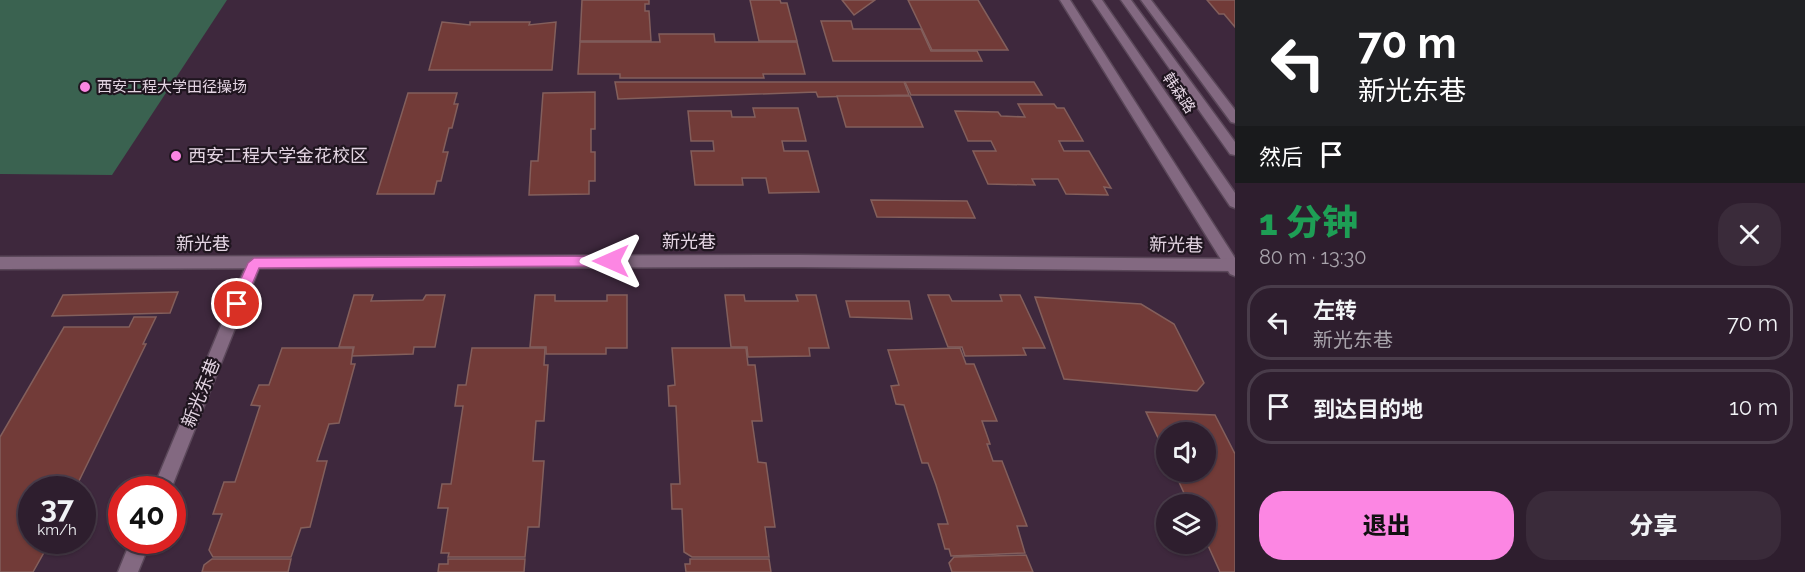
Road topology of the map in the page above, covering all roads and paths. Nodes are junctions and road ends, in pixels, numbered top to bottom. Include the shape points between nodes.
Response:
1 (1065, 0) edge
2 (1097, 0) edge
3 (1126, 0) edge
4 (1146, 0) edge
5 (1235, 119) edge
6 (1235, 151) edge
7 (1235, 203) edge
8 (0, 263) edge
9 (254, 263) junction
10 (1234, 267) edge
11 (167, 476) edge
12 (135, 554) edge
13 (128, 572) edge

1 - 10 street
2 - 7 street, 韩森路
3 - 6 street, 韩森路
4 - 5 street
8 - 9 street, 新光巷
9 - 10 street, 新光巷 via 801,261
9 - 11 street, 新光东巷
12 - 13 street

